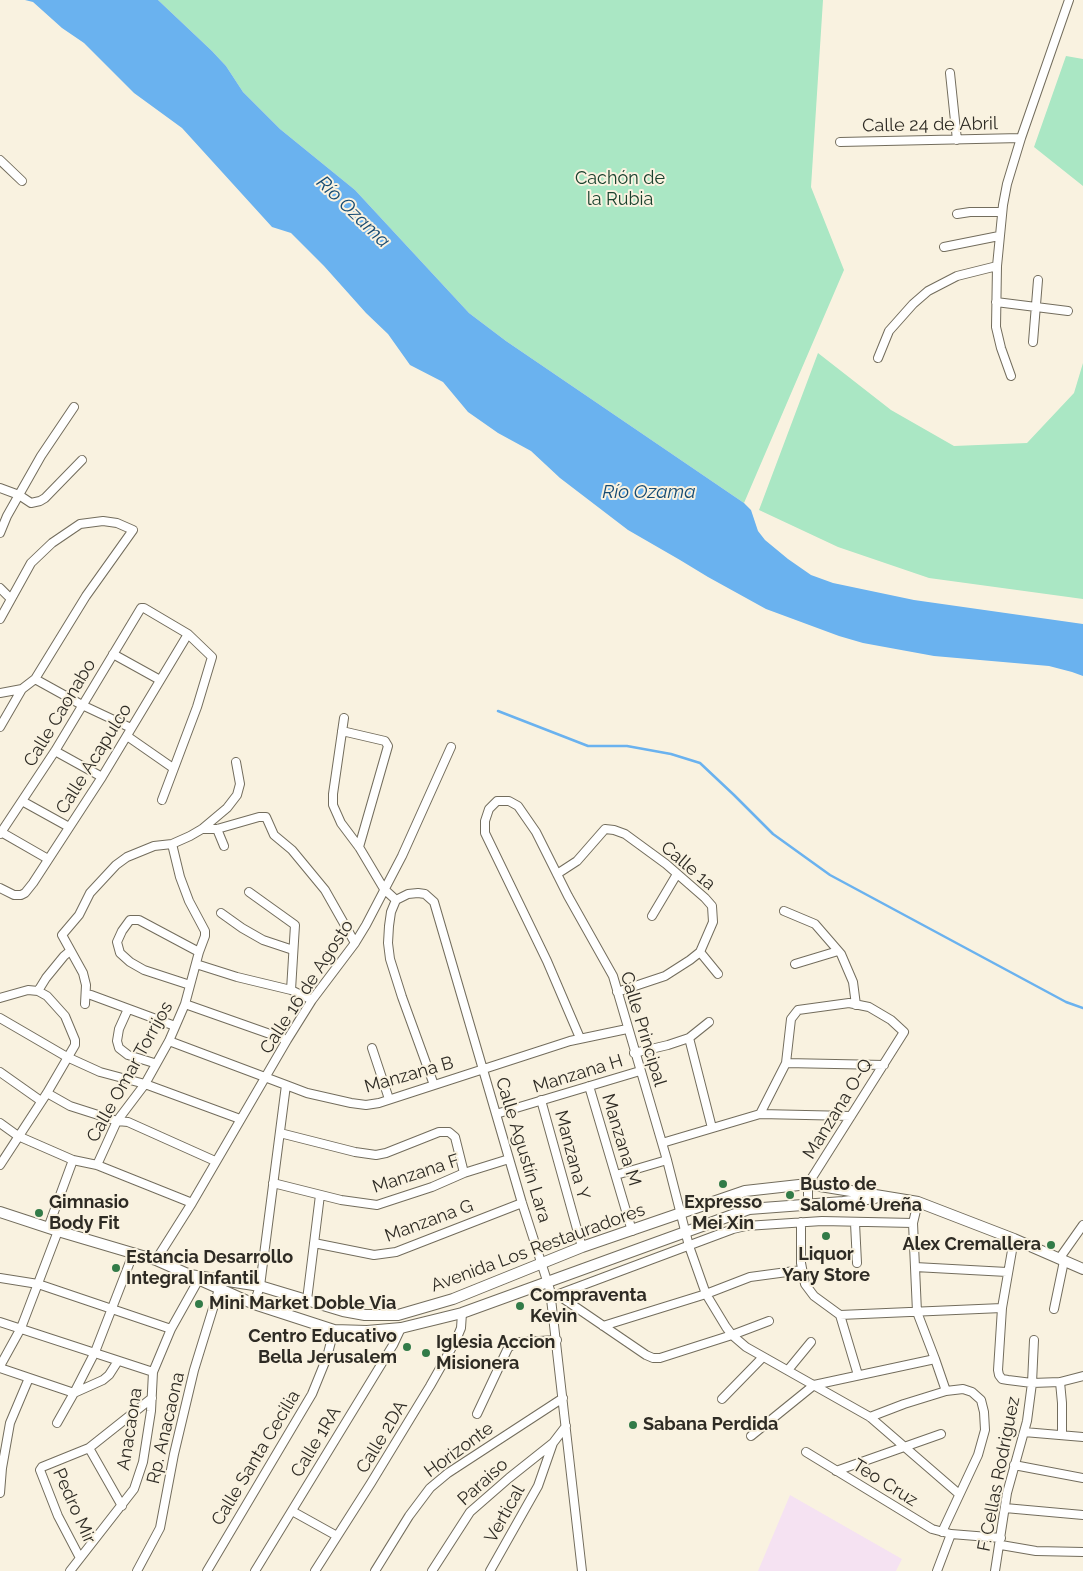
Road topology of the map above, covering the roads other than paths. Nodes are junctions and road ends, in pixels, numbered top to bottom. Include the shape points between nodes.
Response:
1 (1069, 0) edge
2 (950, 73) dead end
3 (1021, 138) junction
4 (957, 140) junction
5 (840, 142) dead end
6 (0, 160) edge
7 (22, 181) dead end
8 (1002, 212) junction
9 (957, 214) dead end
10 (1000, 236) junction
11 (944, 247) dead end
12 (997, 266) junction
13 (1038, 280) dead end
14 (996, 302) junction
15 (1036, 307) junction
16 (1068, 312) dead end
17 (1033, 342) dead end
18 (878, 358) dead end
19 (1011, 376) dead end
20 (74, 407) dead end
21 (82, 460) dead end
22 (0, 488) edge
23 (19, 495) junction
24 (0, 533) edge
25 (0, 588) edge
26 (12, 599) junction
27 (0, 619) edge
28 (188, 634) junction
29 (113, 654) junction
30 (35, 678) junction
31 (160, 680) junction
32 (22, 689) junction
33 (0, 693) edge
34 (82, 705) junction
35 (344, 718) dead end
36 (0, 727) edge
37 (342, 731) junction
38 (129, 732) junction
39 (451, 747) dead end
40 (55, 751) junction
41 (236, 762) dead end
42 (173, 768) junction
43 (102, 777) junction
44 (162, 800) dead end
45 (22, 801) junction
46 (69, 827) junction
47 (202, 829) junction
48 (217, 829) junction
49 (1, 833) edge
50 (172, 844) junction
51 (224, 846) dead end
52 (360, 847) junction
53 (48, 859) junction
54 (557, 874) junction
55 (677, 874) junction
56 (0, 888) edge
57 (384, 889) junction
58 (249, 892) dead end
59 (396, 900) junction
60 (784, 910) dead end
61 (221, 913) dead end
62 (652, 916) dead end
63 (355, 943) junction
64 (293, 950) junction
65 (70, 951) junction
66 (838, 951) junction
67 (199, 952) junction
68 (700, 952) junction
69 (196, 964) junction
70 (795, 964) dead end
71 (718, 974) dead end
72 (190, 985) junction
73 (292, 990) junction
74 (38, 991) junction
75 (617, 992) junction
76 (91, 995) dead end
77 (0, 998) edge
78 (312, 1000) junction
79 (85, 1004) dead end
80 (185, 1004) junction
81 (856, 1004) junction
82 (128, 1008) junction
83 (0, 1018) edge
84 (709, 1022) dead end
85 (175, 1026) junction
86 (627, 1028) junction
87 (580, 1038) junction
88 (689, 1038) junction
89 (287, 1040) junction
90 (168, 1041) junction
91 (372, 1048) dead end
92 (634, 1053) junction
93 (67, 1057) junction
94 (786, 1063) junction
95 (154, 1064) junction
96 (884, 1065) junction
97 (483, 1068) junction
98 (640, 1071) junction
99 (0, 1072) edge
100 (266, 1077) junction
101 (144, 1084) junction
102 (286, 1085) junction
103 (434, 1085) junction
104 (589, 1086) junction
105 (47, 1093) junction
106 (389, 1099) junction
107 (541, 1100) junction
108 (41, 1101) junction
109 (496, 1114) junction
110 (760, 1114) junction
111 (851, 1116) junction
112 (240, 1119) junction
113 (117, 1121) junction
114 (0, 1123) edge
115 (712, 1128) junction
116 (280, 1133) junction
117 (18, 1136) junction
118 (662, 1143) junction
119 (510, 1159) junction
120 (73, 1160) junction
121 (667, 1160) junction
122 (215, 1161) junction
123 (0, 1165) edge
124 (97, 1165) junction
125 (464, 1173) junction
126 (616, 1175) junction
127 (273, 1183) junction
128 (808, 1184) junction
129 (320, 1195) junction
130 (888, 1197) junction
131 (918, 1202) junction
132 (192, 1203) junction
133 (522, 1203) junction
134 (808, 1204) junction
135 (0, 1212) edge
136 (680, 1213) junction
137 (801, 1222) junction
138 (855, 1223) junction
139 (913, 1223) junction
140 (1083, 1225) edge
141 (48, 1228) junction
142 (58, 1231) junction
143 (632, 1231) junction
144 (685, 1232) junction
145 (1014, 1239) junction
146 (314, 1243) junction
147 (689, 1246) junction
148 (582, 1247) junction
149 (133, 1254) junction
150 (156, 1260) junction
151 (1062, 1260) junction
152 (857, 1263) dead end
153 (542, 1264) junction
154 (915, 1267) junction
155 (1083, 1269) edge
156 (802, 1270) junction
157 (1007, 1272) junction
158 (195, 1277) junction
159 (0, 1278) edge
160 (547, 1281) junction
161 (38, 1284) junction
162 (260, 1286) junction
163 (219, 1289) junction
164 (706, 1294) junction
165 (554, 1296) junction
166 (307, 1300) junction
167 (254, 1304) junction
168 (1002, 1308) junction
169 (1054, 1309) dead end
170 (111, 1310) junction
171 (917, 1312) junction
172 (462, 1313) junction
173 (840, 1315) junction
174 (769, 1321) dead end
175 (0, 1322) edge
176 (603, 1326) junction
177 (21, 1328) junction
178 (401, 1328) junction
179 (171, 1329) junction
180 (334, 1330) junction
181 (732, 1335) junction
182 (556, 1340) junction
183 (1034, 1340) dead end
184 (811, 1342) dead end
185 (95, 1352) junction
186 (763, 1357) junction
187 (936, 1359) junction
188 (118, 1361) junction
189 (0, 1367) edge
190 (788, 1370) junction
191 (153, 1372) junction
192 (858, 1375) junction
193 (1083, 1376) edge
194 (29, 1378) junction
195 (1060, 1382) junction
196 (1032, 1383) junction
197 (814, 1385) junction
198 (946, 1391) junction
199 (74, 1393) junction
200 (152, 1398) junction
201 (563, 1398) junction
202 (722, 1399) dead end
203 (477, 1414) dead end
204 (870, 1417) junction
205 (56, 1423) dead end
206 (566, 1426) junction
207 (1024, 1432) junction
208 (941, 1434) dead end
209 (1062, 1435) junction
210 (751, 1436) dead end
211 (1083, 1436) edge
212 (553, 1443) junction
213 (904, 1447) junction
214 (89, 1448) junction
215 (806, 1452) dead end
216 (1014, 1464) junction
217 (836, 1471) junction
218 (1083, 1478) edge
219 (0, 1493) edge
220 (959, 1494) junction
221 (122, 1506) junction
222 (1005, 1508) junction
223 (292, 1510) junction
224 (1083, 1515) edge
225 (942, 1532) junction
226 (952, 1534) junction
227 (337, 1536) junction
228 (1001, 1542) junction
229 (1083, 1552) edge
230 (80, 1558) junction
231 (70, 1571) edge
232 (137, 1571) edge
233 (207, 1571) edge
234 (255, 1571) edge
235 (315, 1571) edge
236 (375, 1571) edge
237 (432, 1571) edge
238 (490, 1571) edge
239 (582, 1571) edge
240 (937, 1571) edge
241 (996, 1571) edge

1 - 3 street
2 - 4 street
3 - 4 street, Calle 24 de Abril
3 - 8 street
4 - 5 street, Calle 24 de Abril
6 - 7 street
8 - 9 street
8 - 10 street
10 - 11 street
10 - 12 street
12 - 14 street
12 - 18 street via 957,276 928,292 890,331
13 - 15 street
14 - 15 street
14 - 19 street via 996,327
15 - 16 street
15 - 17 street
20 - 23 street
21 - 23 street via 40,501 31,503
22 - 23 street
23 - 24 street
25 - 26 street
26 - 27 street
26 - 30 street via 31,563 52,543 80,524 103,521 133,530 86,596
28 - 29 street, Calle Caonabo via 144,608 139,610
28 - 31 street, Calle Acapulco
28 - 42 street via 210,654 211,662
29 - 31 street
29 - 34 street, Calle Caonabo
30 - 32 street
30 - 34 street
31 - 38 street, Calle Acapulco
32 - 33 street
32 - 36 street
34 - 38 street
34 - 40 street, Calle Caonabo
35 - 37 street
37 - 52 street via 333,805 341,823
37 - 52 street via 385,740 388,746
38 - 42 street
38 - 43 street, Calle Acapulco
39 - 57 street, Calle 16 de Agosto
40 - 43 street
40 - 45 street, Calle Caonabo
41 - 47 street via 240,782 237,795
42 - 44 street
43 - 46 street, Calle Acapulco
45 - 46 street
45 - 49 street, Calle Caonabo
46 - 53 street, Calle Acapulco
47 - 48 street
47 - 50 street
48 - 51 street
48 - 63 street via 266,817 274,835 292,850 325,890
49 - 53 street
50 - 65 street via 154,846 127,856 109,872 90,893 79,915 62,935
50 - 67 street, Calle Omar Torrijos via 189,901 205,931
52 - 57 street
53 - 56 street, Calle Acapulco via 21,896
54 - 55 street, Calle 1a via 577,861 605,829 625,834
54 - 75 street, Calle Principal via 613,976
54 - 87 street, Calle Principal via 536,832 518,806 508,801 497,801 488,810 485,833
55 - 62 street
55 - 68 street, Calle 1a via 712,906 713,922
57 - 59 street
57 - 63 street, Calle 16 de Agosto
58 - 64 street via 294,923
59 - 97 street, Calle Agustín Lara via 418,893 425,894 434,902
59 - 103 street via 388,926 390,959
60 - 66 street via 815,924
61 - 64 street via 263,940
63 - 78 street, Calle 16 de Agosto
64 - 73 street
65 - 74 street
65 - 79 street via 83,973
66 - 70 street
66 - 81 street via 853,982
67 - 69 street, Calle Omar Torrijos
67 - 72 street via 139,920 130,920 117,942 120,953 130,962
68 - 71 street
68 - 75 street via 665,976
69 - 72 street, Calle Omar Torrijos
69 - 73 street
72 - 80 street, Calle Omar Torrijos
73 - 78 street
74 - 77 street via 28,990
74 - 93 street via 65,1016 75,1040
75 - 86 street, Calle Principal
76 - 82 street
78 - 89 street, Calle 16 de Agosto
80 - 85 street, Calle Omar Torrijos
80 - 89 street
81 - 94 street via 798,1010 791,1019
81 - 96 street, Manzana O-Q via 890,1020 904,1032
82 - 85 street
82 - 95 street via 119,1029 119,1048 128,1055
83 - 93 street
84 - 88 street
85 - 90 street, Calle Omar Torrijos
86 - 87 street, Manzana B
86 - 92 street, Calle Principal
87 - 97 street, Manzana B
88 - 92 street
88 - 115 street
89 - 100 street, Calle 16 de Agosto
90 - 95 street, Calle Omar Torrijos
90 - 100 street, Manzana B
91 - 106 street
92 - 98 street, Calle Principal
93 - 101 street via 100,1072
93 - 105 street
94 - 96 street
94 - 110 street
95 - 101 street, Calle Omar Torrijos
96 - 111 street, Manzana O-Q
97 - 103 street, Manzana B
97 - 109 street, Calle Agustín Lara
98 - 104 street, Manzana H
98 - 118 street, Calle Principal
99 - 108 street
100 - 102 street, Manzana B
100 - 112 street, Calle 16 de Agosto
101 - 112 street
101 - 113 street, Calle Omar Torrijos
102 - 106 street, Manzana B via 351,1104 366,1105
102 - 116 street
103 - 106 street, Manzana B
104 - 107 street, Manzana H
104 - 126 street, Manzana M
105 - 108 street
105 - 113 street via 70,1106
107 - 109 street, Manzana H
107 - 148 street, Manzana Y
108 - 117 street
109 - 119 street, Calle Agustín Lara
110 - 111 street
110 - 115 street
111 - 128 street, Manzana O-Q
112 - 122 street, Calle 16 de Agosto
113 - 122 street via 128,1122
113 - 124 street, Calle Omar Torrijos
114 - 117 street
115 - 118 street
116 - 125 street via 376,1155 439,1132 448,1132 455,1137
116 - 127 street
117 - 120 street
117 - 123 street
118 - 121 street, Calle Principal
119 - 125 street, Manzana F
119 - 133 street, Calle Agustín Lara
120 - 124 street
120 - 141 street, Calle Omar Torrijos
121 - 126 street
121 - 136 street, Calle Principal
122 - 132 street, Calle 16 de Agosto
124 - 132 street
125 - 129 street, Manzana F via 377,1205
126 - 143 street, Manzana M
127 - 129 street, Manzana F
127 - 162 street
128 - 130 street, Avenida Los Restauradores
128 - 134 street, Manzana O-Q
128 - 136 street, Avenida Los Restauradores via 745,1191
129 - 146 street
130 - 131 street, Avenida Los Restauradores
130 - 134 street
131 - 139 street
131 - 145 street, Avenida Los Restauradores
132 - 150 street, Calle 16 de Agosto
133 - 146 street, Manzana G via 396,1252 374,1255
133 - 153 street, Calle Agustín Lara
134 - 144 street via 749,1209
135 - 141 street, Avenida Los Restauradores
136 - 143 street, Avenida Los Restauradores
136 - 144 street, Calle Principal
137 - 138 street
137 - 147 street via 746,1226
137 - 156 street
138 - 139 street
138 - 152 street
139 - 154 street
140 - 151 street
141 - 142 street, Avenida Los Restauradores
142 - 149 street, Avenida Los Restauradores
142 - 161 street
143 - 148 street, Avenida Los Restauradores
144 - 147 street, Calle Principal
144 - 160 street
145 - 151 street, Avenida Los Restauradores
145 - 157 street
146 - 166 street
147 - 164 street, Calle Principal
147 - 165 street
148 - 153 street, Avenida Los Restauradores
149 - 150 street, Avenida Los Restauradores
149 - 170 street
150 - 158 street, Avenida Los Restauradores
151 - 155 street, Avenida Los Restauradores
151 - 169 street
153 - 160 street, Calle Agustín Lara
153 - 166 street, Avenida Los Restauradores via 453,1299 398,1315 365,1315
154 - 157 street
154 - 171 street
156 - 164 street via 750,1277
156 - 173 street via 805,1284 814,1296
157 - 168 street
158 - 162 street, Avenida Los Restauradores
158 - 163 street
158 - 179 street, Anacaona
159 - 161 street
160 - 165 street, Calle Agustín Lara
160 - 172 street
161 - 170 street
161 - 177 street
162 - 166 street, Avenida Los Restauradores
162 - 167 street
163 - 167 street
163 - 232 street, Rp. Anacaona via 192,1379 160,1528
164 - 176 street
164 - 181 street, Calle Principal
165 - 176 street
165 - 182 street, Calle Agustín Lara
167 - 180 street
168 - 171 street
168 - 196 street via 999,1376
170 - 179 street
170 - 185 street
171 - 173 street
171 - 187 street
172 - 178 street
172 - 227 street, Calle 2DA via 456,1340
173 - 192 street
174 - 181 street
175 - 177 street
176 - 181 street via 652,1358
177 - 185 street
177 - 189 street
178 - 180 street
178 - 223 street, Calle 1RA
179 - 191 street, Anacaona
180 - 233 street, Calle Santa Cecilia via 312,1394
181 - 186 street, Calle Principal
182 - 201 street, Calle Agustín Lara
182 - 203 street via 521,1342 508,1348
183 - 196 street, F. Cellas Rodriguez
184 - 190 street
185 - 188 street
185 - 199 street
186 - 190 street, Calle Principal
186 - 202 street
187 - 192 street
187 - 198 street
188 - 191 street
188 - 199 street via 103,1380
189 - 194 street
190 - 197 street, Calle Principal
191 - 200 street, Anacaona
192 - 197 street
193 - 195 street
194 - 199 street
194 - 219 street via 10,1423
195 - 196 street
195 - 209 street
196 - 207 street, F. Cellas Rodriguez
197 - 204 street, Calle Principal
197 - 210 street
198 - 204 street
198 - 220 street via 963,1389 978,1395 984,1412 986,1430
199 - 205 street
200 - 214 street
200 - 221 street, Anacaona via 143,1462 134,1489
201 - 206 street, Calle Agustín Lara
201 - 236 street, Horizonte via 430,1488
204 - 213 street, Calle Principal
206 - 212 street, Paraiso
206 - 239 street, Calle Agustín Lara
207 - 209 street
207 - 216 street, F. Cellas Rodriguez
208 - 213 street
209 - 211 street
212 - 237 street, Paraiso via 470,1512
212 - 238 street, Vertical via 538,1486
213 - 217 street
213 - 220 street, Calle Principal
214 - 221 street
214 - 230 street, Pedro Mir via 42,1467 40,1473
215 - 217 street, Teo Cruz
216 - 218 street
216 - 222 street, F. Cellas Rodriguez
217 - 225 street, Teo Cruz
220 - 225 street
221 - 230 street, Anacaona
222 - 224 street
222 - 228 street, F. Cellas Rodriguez
223 - 227 street
223 - 234 street, Calle 1RA
225 - 226 street, Teo Cruz
226 - 228 street, Teo Cruz
226 - 240 street
227 - 235 street, Calle 2DA
228 - 229 street via 1036,1551
228 - 241 street, F. Cellas Rodriguez
230 - 231 street, Anacaona

